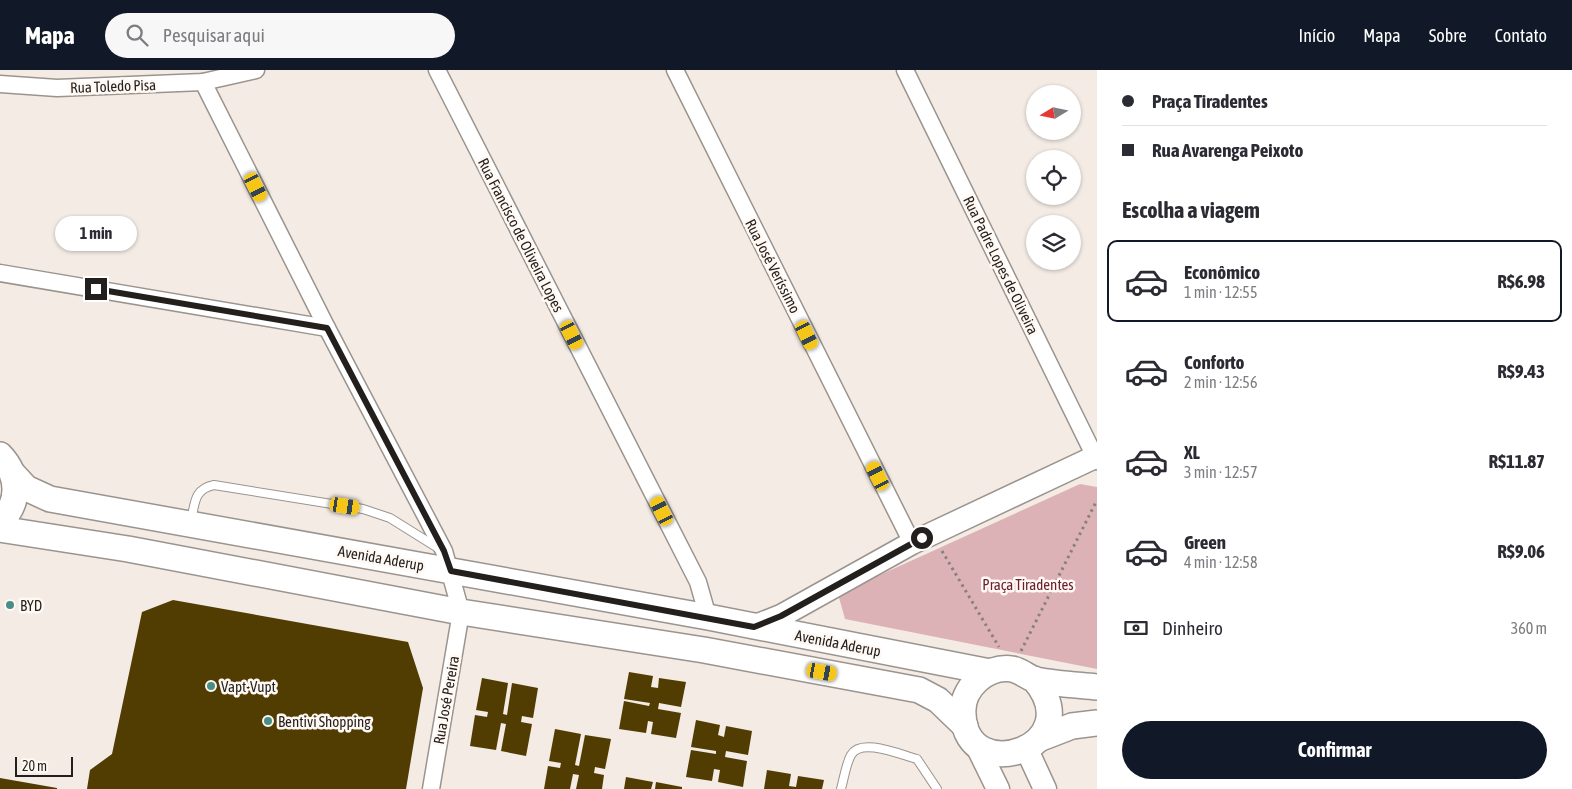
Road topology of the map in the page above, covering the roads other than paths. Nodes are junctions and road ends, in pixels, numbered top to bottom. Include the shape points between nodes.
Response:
1 (256, 70) edge
2 (437, 70) edge
3 (675, 70) edge
4 (904, 70) edge
5 (204, 82) junction
6 (0, 84) edge
7 (0, 273) edge
8 (327, 328) junction
9 (0, 455) edge
10 (1096, 458) edge
11 (14, 475) junction
12 (0, 522) edge
13 (191, 524) junction
14 (0, 529) edge
15 (912, 543) junction
16 (447, 561) junction
17 (461, 612) junction
18 (708, 617) junction
19 (754, 627) junction
20 (1001, 670) junction
21 (1034, 679) junction
22 (1097, 687) edge
23 (1097, 723) edge
24 (970, 735) junction
25 (1034, 744) junction
26 (432, 789) edge
27 (841, 789) edge
28 (937, 789) edge
29 (998, 789) edge
30 (1044, 789) edge

1 - 5 street, Rua Toledo Pisa
2 - 18 street, Rua Francisco de Oliveira Lopes via 698,582
3 - 15 street, Rua José Veríssimo
4 - 10 street, Rua Padre Lopes de Oliveira
5 - 6 street, Rua Toledo Pisa via 57,88
5 - 8 street
7 - 8 street
8 - 16 street
9 - 11 main road, Avenida Aderup
10 - 15 main road
11 - 12 main road via 16,495 9,514
11 - 13 main road, Avenida Aderup via 26,488 50,499
13 - 16 main road, Avenida Aderup
13 - 16 lane via 196,495 204,487 214,485 364,509 390,518
14 - 17 main road, Avenida Aderup via 128,549
15 - 19 main road via 781,616
16 - 17 street
16 - 18 main road, Avenida Aderup
17 - 24 main road, Avenida Aderup via 704,650 919,690 938,700
17 - 26 street, Rua José Pereira
18 - 19 main road, Avenida Aderup
19 - 20 main road, Avenida Aderup
20 - 21 main road, Avenida Aderup via 1024,672
20 - 24 main road via 978,678 967,694 962,713
21 - 22 main road, Avenida Aderup
21 - 25 main road via 1048,701 1047,727
23 - 25 main road, Avenida Aderup via 1072,726
24 - 25 main road, Avenida Aderup via 987,752 1000,755 1014,755
24 - 29 main road
25 - 30 main road
27 - 28 lane via 851,755 857,748 867,746 917,759

